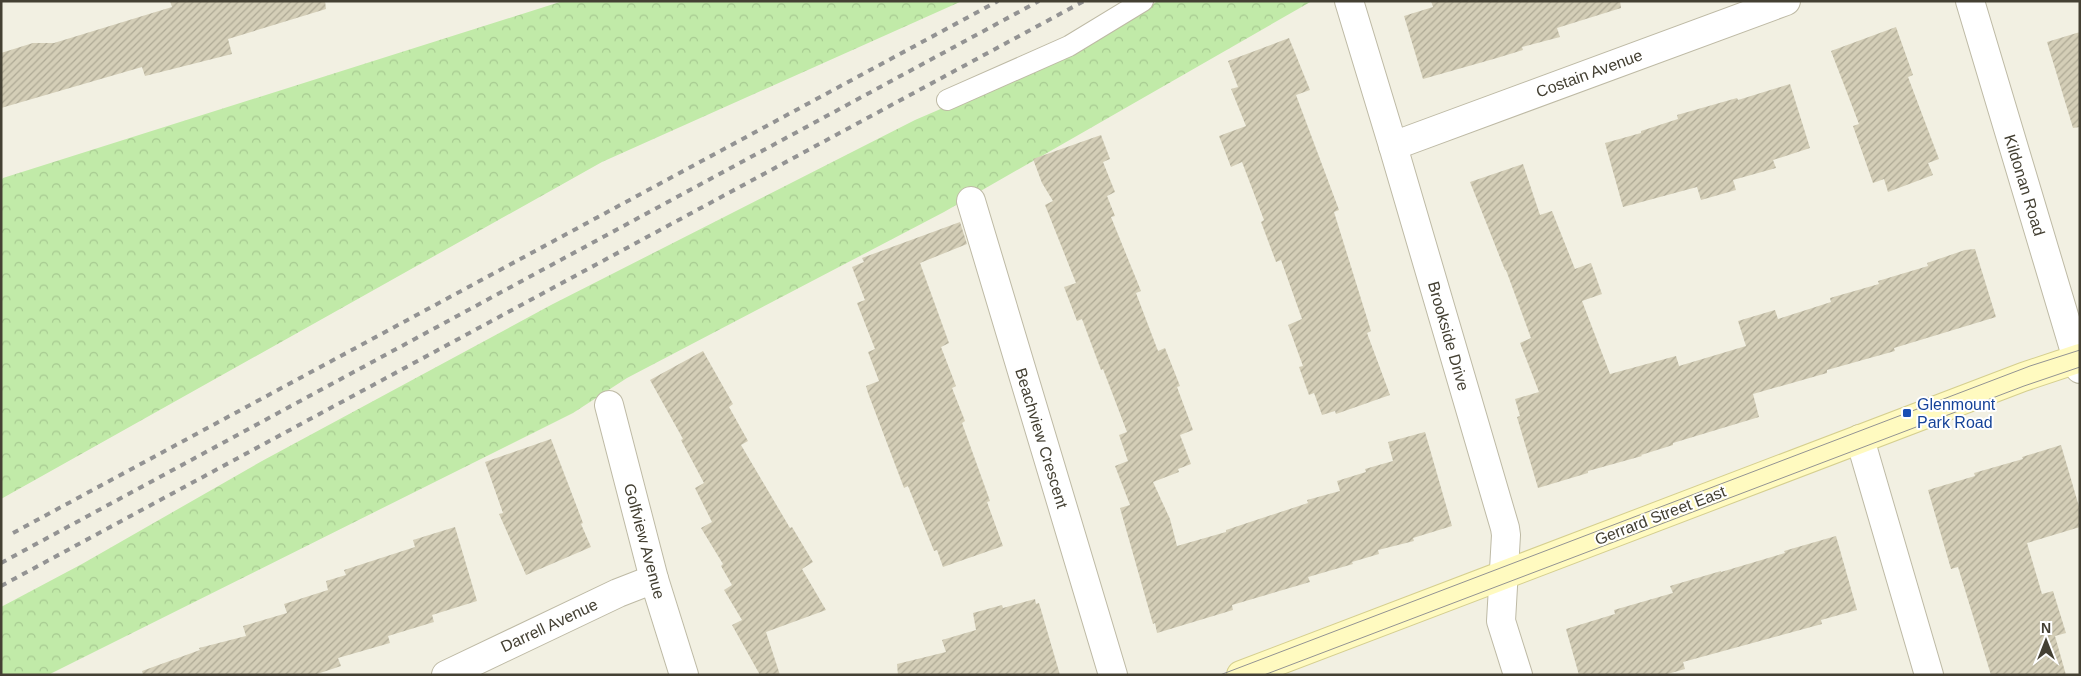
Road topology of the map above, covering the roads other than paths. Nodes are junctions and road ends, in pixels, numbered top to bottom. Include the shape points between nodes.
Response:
1 (1143, 1) edge
2 (1349, 1) edge
3 (1786, 1) edge
4 (1970, 1) edge
5 (947, 100) dead end
6 (1393, 146) junction
7 (971, 201) dead end
8 (2079, 362) edge
9 (610, 406) dead end
10 (1860, 439) junction
11 (1505, 575) junction
12 (654, 579) junction
13 (446, 675) edge
14 (684, 675) edge
15 (1113, 675) edge
16 (1241, 675) edge
17 (1518, 675) edge
18 (1929, 675) edge

1 - 5 lane via 1070,46
2 - 6 street, Brookside Drive
3 - 6 street, Costain Avenue
4 - 8 street, Kildonan Road
6 - 11 street, Brookside Drive via 1505,528
7 - 15 street, Beachview Crescent
8 - 10 main road, Gerrard Street East via 2023,377
9 - 12 street, Golfview Avenue
10 - 11 main road, Gerrard Street East
10 - 18 street
11 - 16 main road, Gerrard Street East
11 - 17 street, Brookside Drive via 1501,622
12 - 13 street, Darrell Avenue
12 - 14 street, Golfview Avenue

